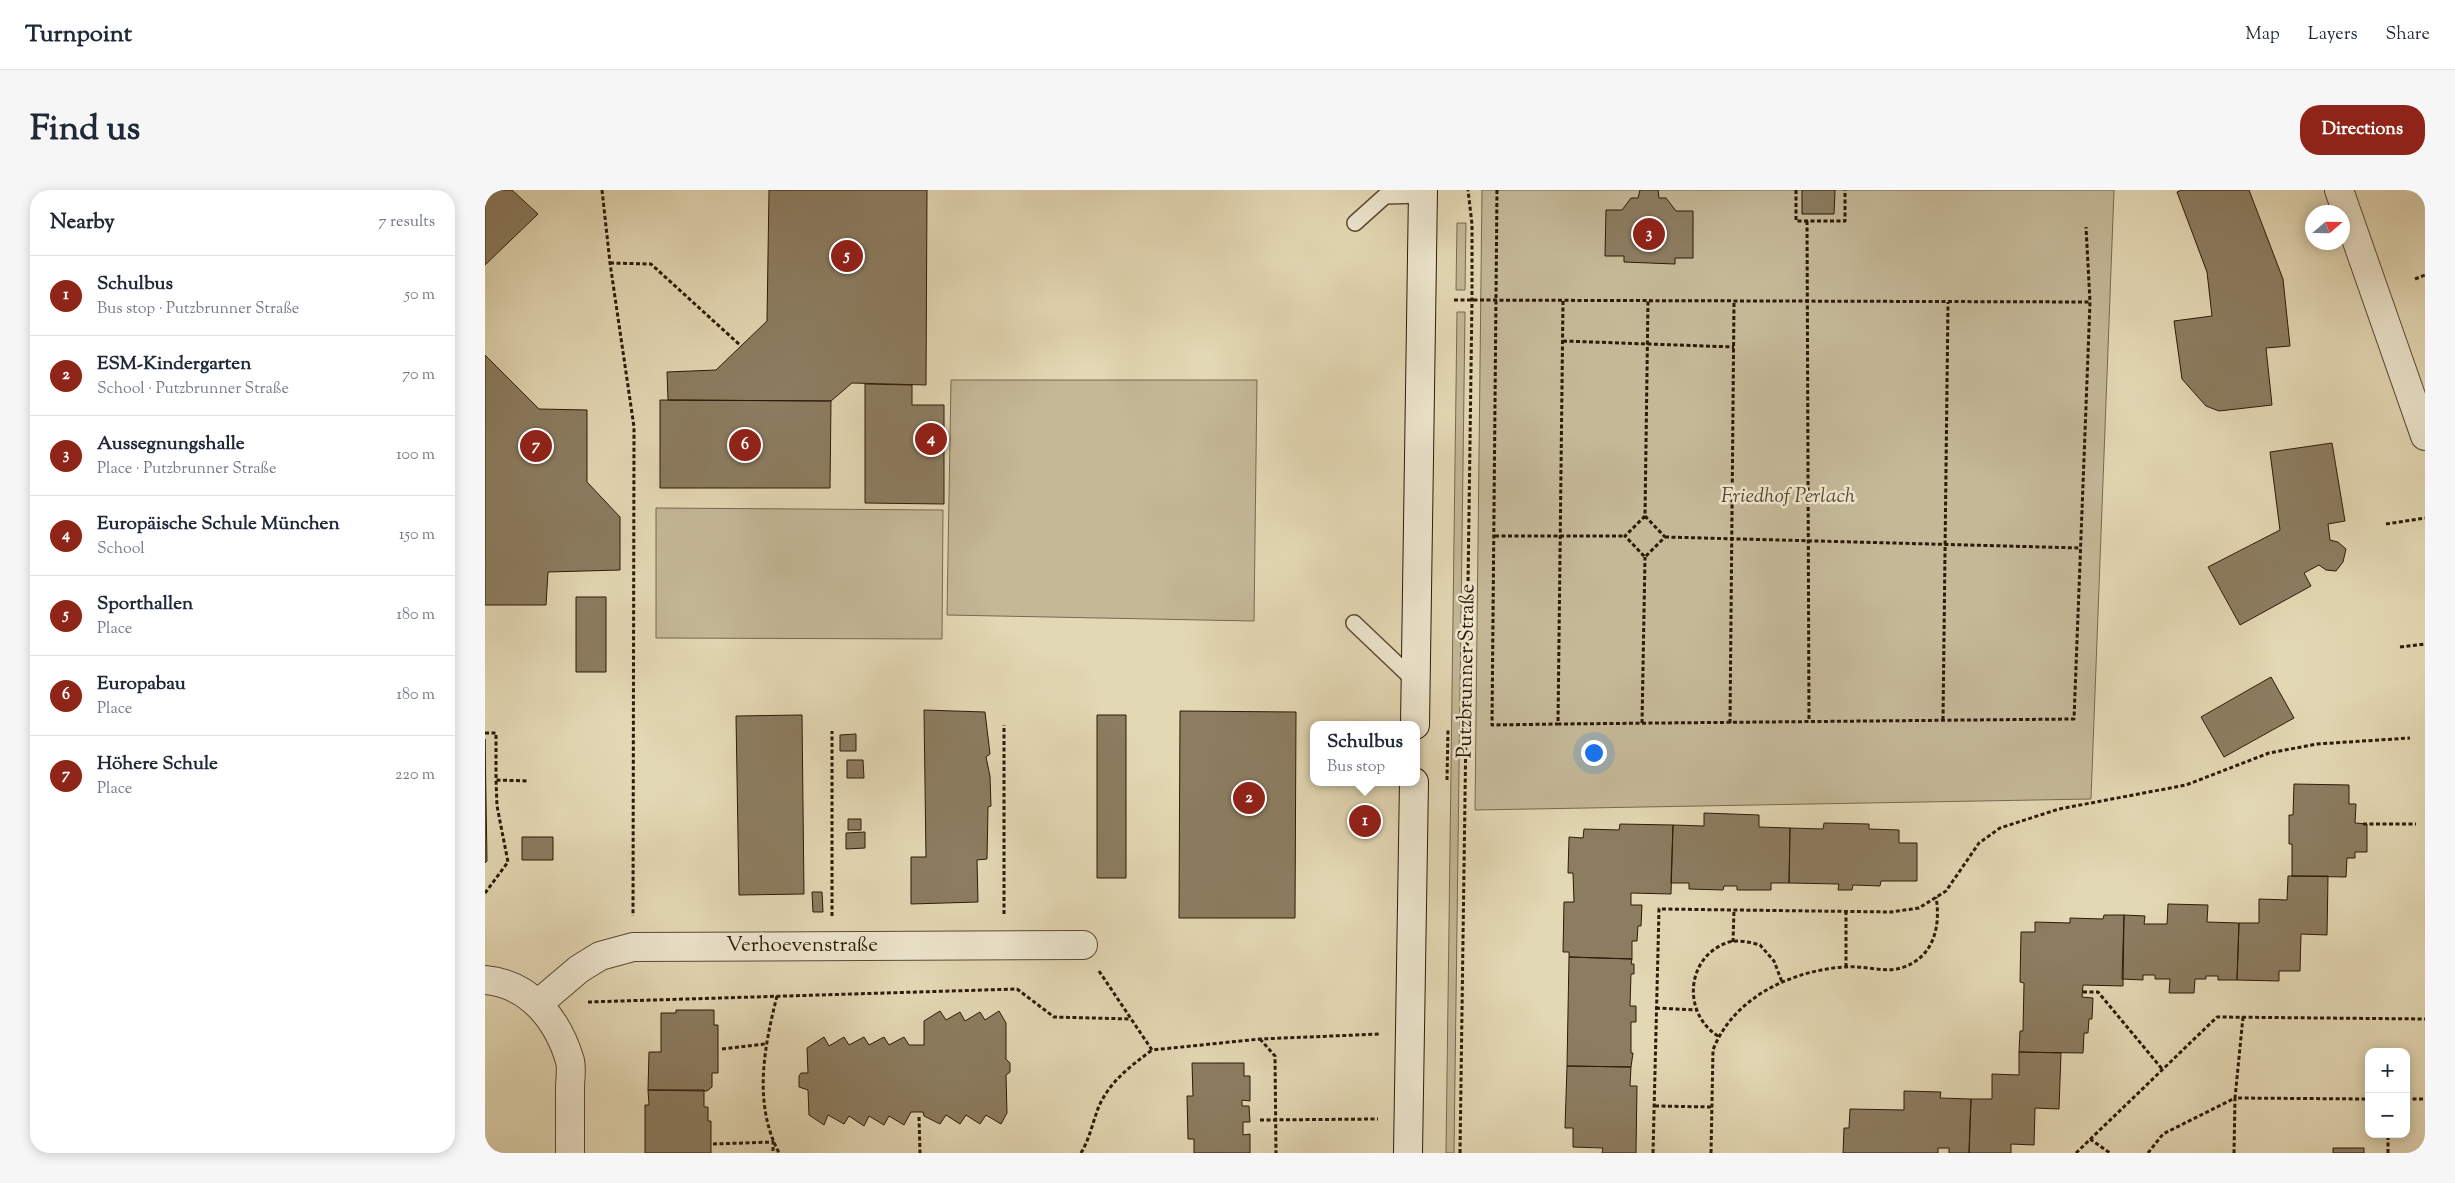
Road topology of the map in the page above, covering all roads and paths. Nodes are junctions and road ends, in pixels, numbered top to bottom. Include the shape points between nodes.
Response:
1 (602, 190) edge
2 (1468, 190) edge
3 (1497, 190) edge
4 (1796, 190) edge
5 (1845, 190) edge
6 (2339, 190) edge
7 (1423, 192) edge
8 (1807, 221) junction
9 (1355, 223) dead end
10 (2086, 227) dead end
11 (610, 263) junction
12 (2425, 275) edge
13 (2415, 278) dead end
14 (1454, 300) dead end
15 (1472, 300) junction
16 (1495, 300) junction
17 (1563, 301) junction
18 (1648, 301) junction
19 (1734, 302) junction
20 (1807, 302) junction
21 (1948, 302) junction
22 (2090, 302) junction
23 (1563, 341) junction
24 (1648, 344) junction
25 (741, 346) dead end
26 (1733, 347) junction
27 (2425, 436) edge
28 (1645, 516) junction
29 (2425, 518) edge
30 (2386, 524) dead end
31 (1495, 536) junction
32 (1560, 536) junction
33 (1625, 536) junction
34 (1665, 537) junction
35 (1732, 539) junction
36 (1809, 542) junction
37 (1946, 545) junction
38 (2081, 548) junction
39 (1645, 556) junction
40 (1354, 623) dead end
41 (2425, 644) edge
42 (2400, 647) dead end
43 (1417, 682) junction
44 (1943, 720) junction
45 (1415, 721) edge
46 (1809, 721) junction
47 (1730, 722) junction
48 (1642, 723) junction
49 (1004, 724) dead end
50 (1558, 724) junction
51 (832, 732) dead end
52 (485, 733) edge
53 (2410, 738) dead end
54 (496, 780) junction
55 (529, 781) dead end
56 (1414, 786) edge
57 (2363, 824) dead end
58 (2416, 824) dead end
59 (485, 893) edge
60 (1936, 897) junction
61 (1734, 910) junction
62 (1846, 911) junction
63 (1733, 942) junction
64 (1083, 945) joint
65 (832, 946) junction
66 (1004, 946) junction
67 (633, 947) junction
68 (1846, 967) junction
69 (485, 980) edge
70 (1782, 982) junction
71 (561, 986) junction
72 (2083, 992) dead end
73 (777, 996) junction
74 (539, 1003) junction
75 (1656, 1008) junction
76 (1696, 1010) junction
77 (2243, 1017) junction
78 (1131, 1019) junction
79 (2425, 1019) edge
80 (1380, 1034) dead end
81 (1718, 1036) junction
82 (1260, 1039) junction
83 (765, 1044) junction
84 (722, 1049) dead end
85 (1152, 1050) junction
86 (2163, 1070) junction
87 (2235, 1098) junction
88 (2365, 1099) edge
89 (2410, 1099) edge
90 (2425, 1099) edge
91 (1655, 1106) junction
92 (1712, 1107) junction
93 (919, 1117) dead end
94 (1378, 1119) dead end
95 (1260, 1120) dead end
96 (1276, 1120) junction
97 (2388, 1138) edge
98 (2090, 1139) junction
99 (773, 1142) junction
100 (713, 1144) dead end
101 (571, 1153) edge
102 (773, 1153) edge
103 (779, 1153) edge
104 (920, 1153) edge
105 (1081, 1153) edge
106 (1276, 1153) edge
107 (1408, 1153) edge
108 (1460, 1153) edge
109 (1653, 1153) edge
110 (1711, 1153) edge
111 (2075, 1153) edge
112 (2110, 1153) edge
113 (2148, 1153) edge
114 (2234, 1153) edge
115 (2388, 1153) edge

1 - 11 path
2 - 15 path, Putzbrunner Straße via 1472,224
3 - 16 path
4 - 8 path via 1796,221
5 - 8 path via 1845,221
6 - 27 street
7 - 9 lane via 1385,196
7 - 43 street
8 - 20 path
10 - 22 path
11 - 25 path via 651,264
11 - 67 path via 634,427
12 - 13 path
14 - 15 path
15 - 16 path
15 - 108 path, Putzbrunner Straße
16 - 17 path
16 - 31 path
17 - 18 path
17 - 23 path
18 - 19 path
18 - 24 path
19 - 20 path
19 - 26 path
20 - 21 path
20 - 36 path
21 - 22 path
21 - 37 path
22 - 38 path
23 - 24 path
23 - 32 path
24 - 26 path
24 - 28 path
26 - 35 path
28 - 33 path
28 - 34 path
29 - 30 path
31 - 32 path
31 - 50 path via 1492,725
32 - 33 path
32 - 50 path
33 - 39 path
34 - 35 path
34 - 39 path
35 - 36 path
35 - 47 path
36 - 37 path
36 - 46 path
37 - 38 path
37 - 44 path
38 - 44 path via 2074,719
39 - 48 path
40 - 43 lane
41 - 42 path
43 - 45 street
44 - 46 path
46 - 47 path
47 - 48 path
48 - 50 path
49 - 66 path
51 - 65 path
52 - 54 path via 496,732
53 - 60 path via 2317,744 2269,753 2185,785 2059,809 2000,828 1979,843 1946,891
54 - 55 path
54 - 59 path via 497,806 508,862
56 - 107 street
57 - 58 path
60 - 62 path via 1919,908 1891,912
60 - 68 path via 1939,916 1935,935 1916,962 1889,969
61 - 62 path
61 - 63 path
61 - 75 path via 1659,909
62 - 68 path
63 - 70 path via 1760,945 1774,960
63 - 76 path via 1716,949 1696,974 1692,987
64 - 66 street, Verhoevenstraße
64 - 78 path
65 - 66 street, Verhoevenstraße
65 - 67 street, Verhoevenstraße
67 - 71 street, Verhoevenstraße via 600,956
68 - 70 path via 1805,974
69 - 74 street via 519,989
70 - 81 path via 1755,996
71 - 73 path via 583,1002
71 - 74 street, Verhoevenstraße
72 - 86 path via 2098,992
73 - 78 path via 1017,989 1054,1017
73 - 83 path
74 - 101 street via 556,1029 571,1063
75 - 76 path
75 - 91 path
76 - 81 path
77 - 79 path
77 - 86 path via 2217,1017
77 - 87 path
78 - 85 path
80 - 82 path
81 - 92 path via 1713,1050
82 - 85 path
82 - 96 path via 1275,1056
83 - 84 path
83 - 99 path via 765,1120
85 - 105 path via 1111,1085 1099,1106
86 - 98 path
87 - 88 path
87 - 113 path via 2163,1134
87 - 114 path
89 - 90 path
91 - 92 path
91 - 109 path
92 - 110 path
93 - 104 path
94 - 96 path
95 - 96 path
96 - 106 path
97 - 115 path
98 - 111 path
98 - 112 path
99 - 100 path
99 - 102 path
99 - 103 path

